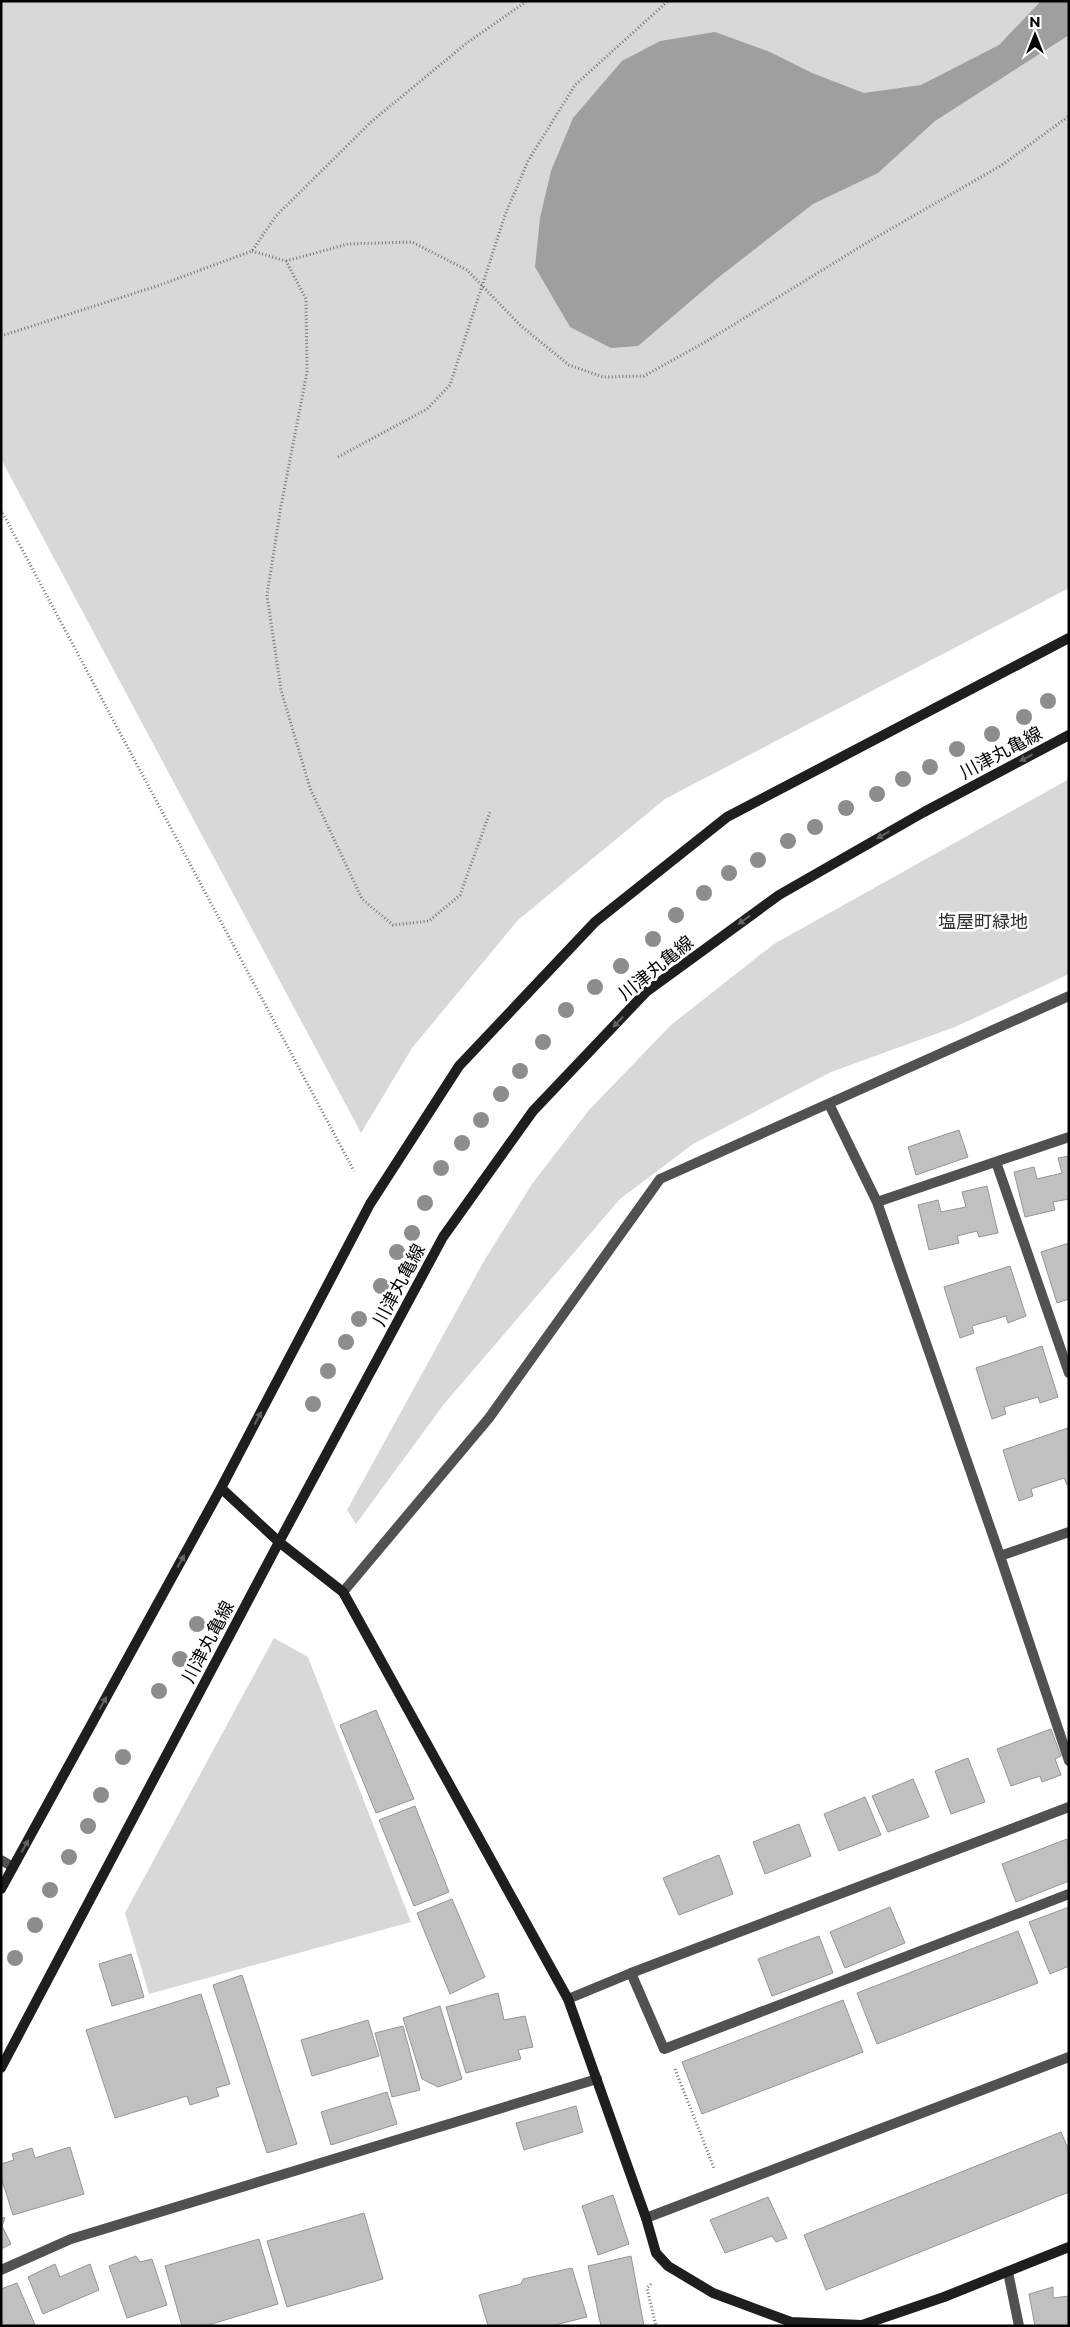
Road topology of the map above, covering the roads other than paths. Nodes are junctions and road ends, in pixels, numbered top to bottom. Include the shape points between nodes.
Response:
1 (1069, 638) edge
2 (1069, 735) edge
3 (1069, 996) edge
4 (830, 1104) junction
5 (1069, 1137) edge
6 (996, 1162) junction
7 (877, 1202) junction
8 (1069, 1374) edge
9 (221, 1488) junction
10 (1069, 1532) edge
11 (279, 1542) junction
12 (1000, 1556) junction
13 (343, 1592) junction
14 (1069, 1761) edge
15 (1069, 1807) edge
16 (1, 1860) edge
17 (13, 1867) junction
18 (1, 1889) edge
19 (1069, 1894) edge
20 (631, 1973) junction
21 (568, 1999) junction
22 (1069, 2057) edge
23 (1, 2068) edge
24 (597, 2079) junction
25 (646, 2218) junction
26 (1069, 2247) edge
27 (1, 2270) edge
28 (1008, 2272) junction
29 (1019, 2326) edge

9 -> 1 main road via 370,1204 459,1066 595,922 727,817
2 -> 11 main road, 川津丸亀線 via 779,894 646,992 533,1112 443,1237
3 - 4 street
4 - 7 street
4 - 13 street via 660,1179 489,1418
5 - 6 street
6 - 7 street
6 - 8 street
7 - 12 street
9 - 11 main road
17 -> 9 main road
10 - 12 street
11 - 13 main road
11 - 23 main road, 川津丸亀線
12 - 14 street
13 - 21 main road
15 - 20 street
16 - 17 street
17 - 18 main road
19 - 20 street via 664,2048
20 - 21 street
21 - 24 main road
22 - 25 street
24 - 25 main road
24 - 27 street via 71,2239
25 - 28 main road via 656,2254 668,2266 713,2293 792,2322 862,2325 944,2298
26 - 28 main road
28 - 29 street

